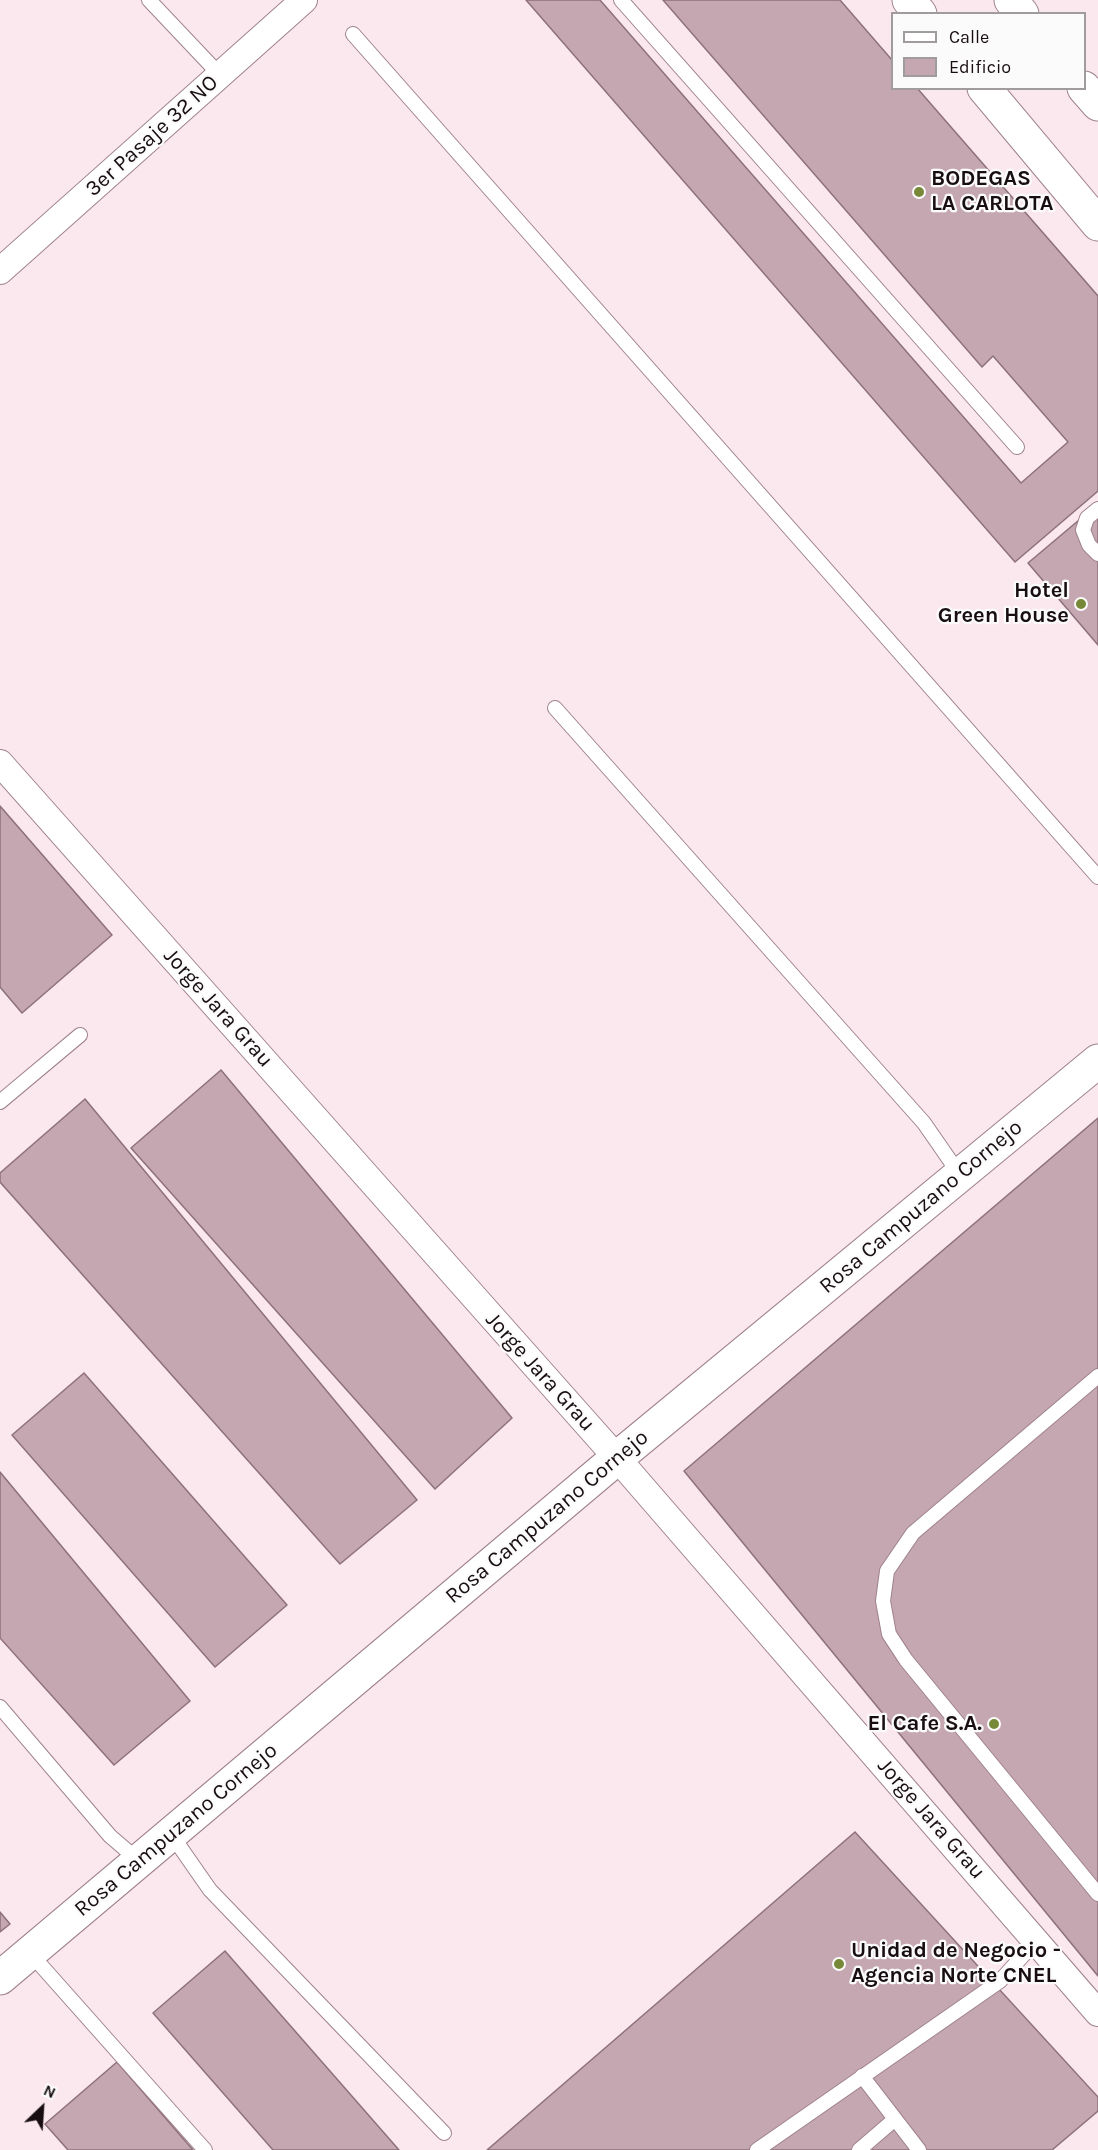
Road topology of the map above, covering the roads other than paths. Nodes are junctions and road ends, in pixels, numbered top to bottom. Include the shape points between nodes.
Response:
1 (149, 0) edge
2 (304, 0) edge
3 (621, 0) edge
4 (909, 0) edge
5 (1011, 0) edge
6 (918, 12) edge
7 (1020, 12) edge
8 (353, 34) dead end
9 (220, 75) junction
10 (986, 90) edge
11 (1086, 90) edge
12 (1098, 104) edge
13 (1098, 224) edge
14 (0, 271) edge
15 (1017, 447) dead end
16 (1098, 509) edge
17 (1098, 554) edge
18 (555, 708) dead end
19 (0, 763) edge
20 (1098, 876) edge
21 (80, 1035) dead end
22 (1098, 1061) edge
23 (0, 1102) edge
24 (960, 1175) junction
25 (1098, 1376) edge
26 (617, 1458) junction
27 (0, 1707) edge
28 (171, 1834) junction
29 (139, 1861) junction
30 (1098, 1894) edge
31 (1036, 1941) junction
32 (30, 1953) junction
33 (0, 1978) edge
34 (1098, 2013) edge
35 (862, 2076) junction
36 (896, 2119) junction
37 (444, 2133) dead end
38 (206, 2150) edge
39 (757, 2150) edge
40 (859, 2150) edge
41 (919, 2150) edge

1 - 9 lane
2 - 9 street, 3er Pasaje 32 NO
3 - 15 lane
4 - 6 street
5 - 7 street
8 - 20 lane
9 - 14 street, 3er Pasaje 32 NO
10 - 13 street
11 - 12 street
16 - 17 lane via 1087,518 1083,530
18 - 24 lane via 924,1123
19 - 26 street, Jorge Jara Grau
21 - 23 lane
22 - 24 street, Rosa Campuzano Cornejo
24 - 26 street, Rosa Campuzano Cornejo
25 - 30 lane via 913,1533 887,1571 883,1601 889,1634 906,1659
26 - 28 street, Rosa Campuzano Cornejo
26 - 31 street, Jorge Jara Grau
27 - 29 lane via 110,1836
28 - 29 street, Rosa Campuzano Cornejo
28 - 37 lane via 210,1890
29 - 32 street, Rosa Campuzano Cornejo
31 - 34 street, Jorge Jara Grau
31 - 35 lane via 1000,1981
32 - 33 street, Rosa Campuzano Cornejo
32 - 38 lane
35 - 36 lane
35 - 39 lane
36 - 40 lane
36 - 41 lane

